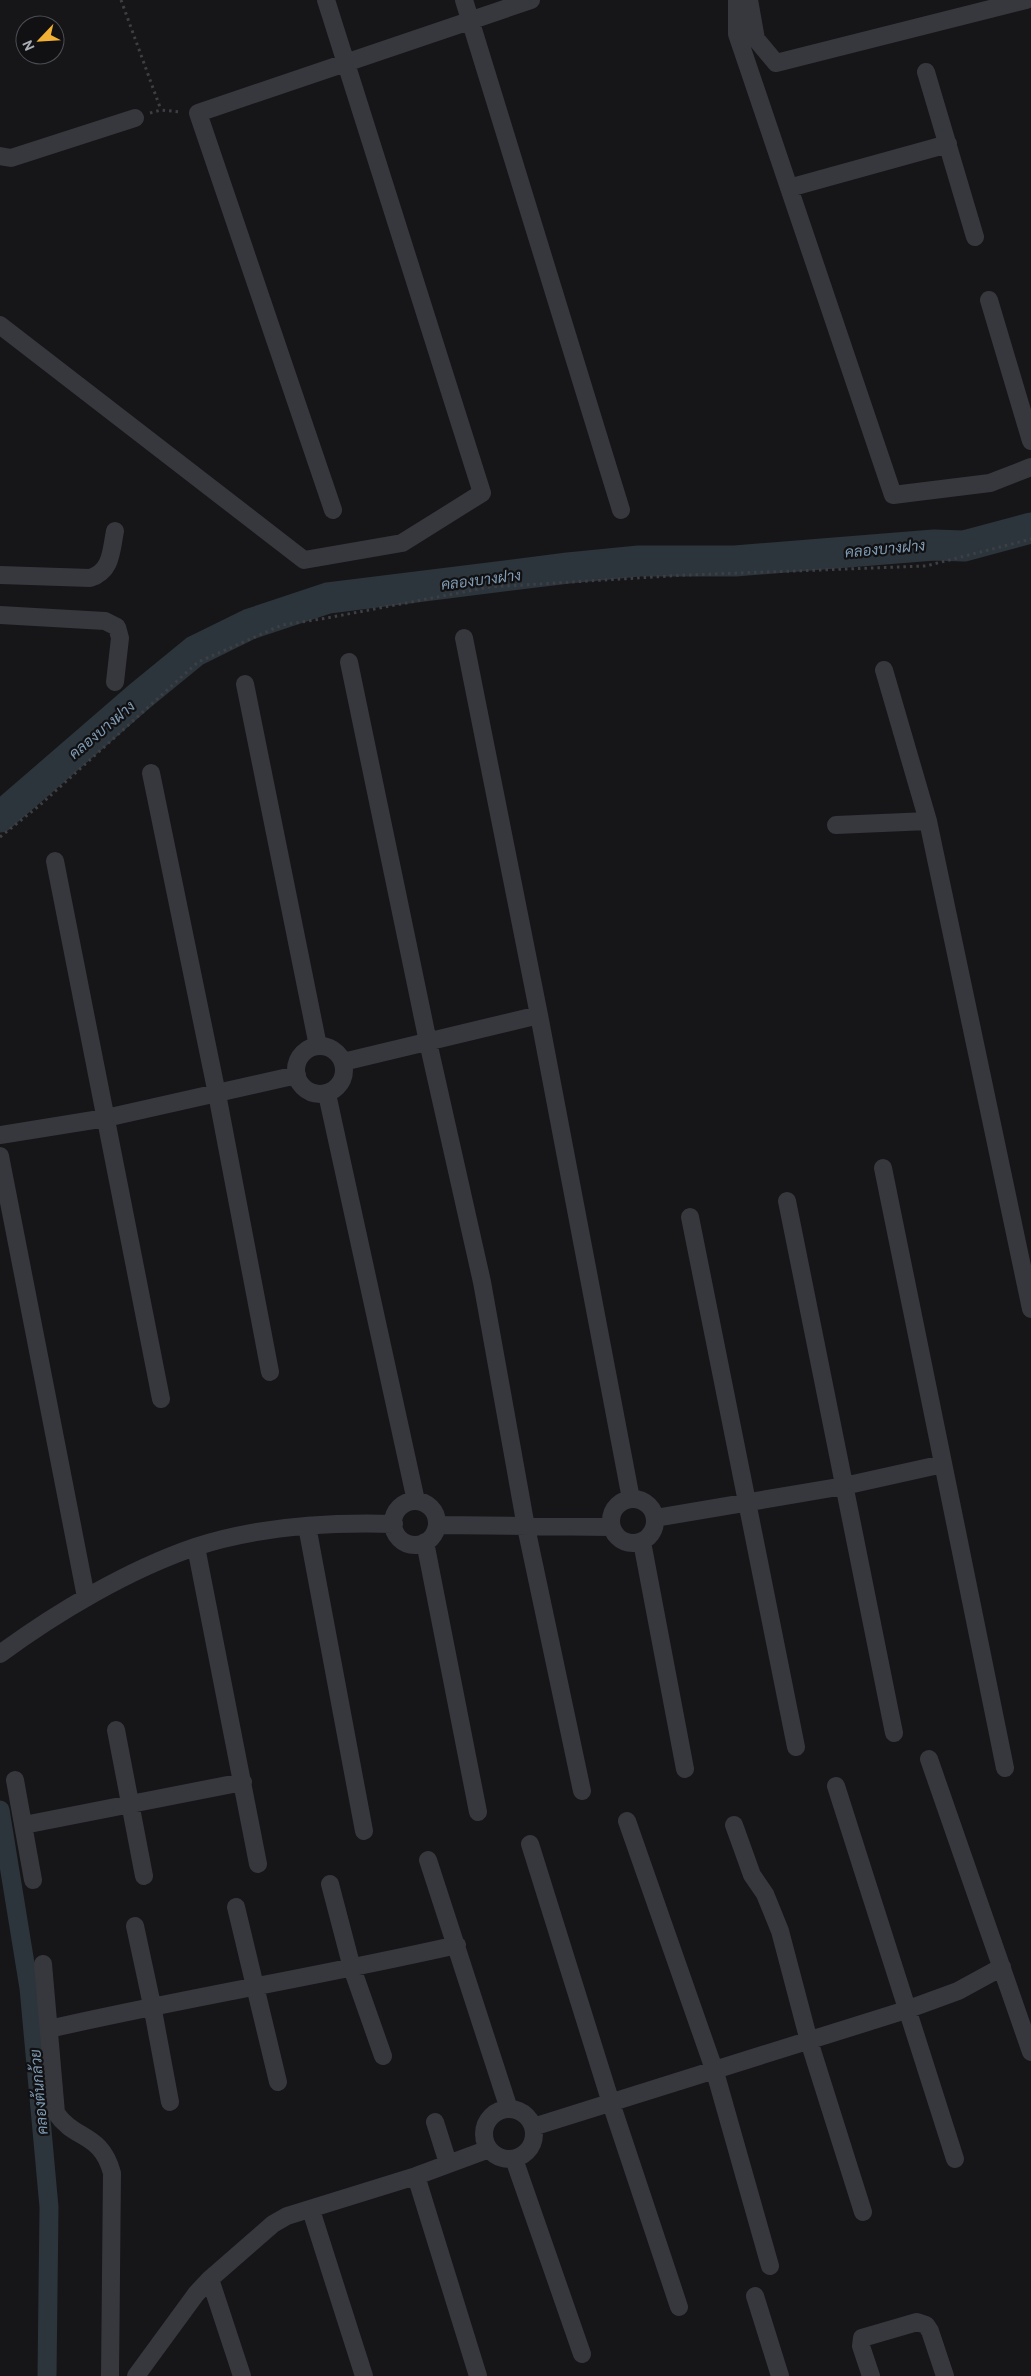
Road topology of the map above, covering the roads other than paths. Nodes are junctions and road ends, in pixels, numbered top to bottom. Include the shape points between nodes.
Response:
1 (326, 0) edge
2 (464, 0) edge
3 (531, 0) edge
4 (737, 0) edge
5 (749, 0) edge
6 (1026, 0) edge
7 (470, 21) junction
8 (346, 63) junction
9 (926, 72) dead end
10 (135, 118) road end
11 (948, 144) junction
12 (0, 156) edge
13 (789, 188) junction
14 (975, 237) dead end
15 (989, 300) dead end
16 (0, 325) edge
17 (1031, 441) edge
18 (1031, 467) edge
19 (333, 510) dead end
20 (622, 510) dead end
21 (116, 531) dead end
22 (0, 575) edge
23 (0, 615) edge
24 (464, 638) dead end
25 (350, 662) dead end
26 (884, 670) dead end
27 (115, 682) dead end
28 (245, 684) dead end
29 (151, 773) dead end
30 (928, 821) junction
31 (836, 825) dead end
32 (55, 861) dead end
33 (539, 1015) junction
34 (428, 1042) junction
35 (318, 1046) junction
36 (343, 1062) junction
37 (297, 1075) junction
38 (217, 1094) junction
39 (327, 1094) junction
40 (106, 1118) junction
41 (0, 1135) edge
42 (0, 1156) edge
43 (883, 1168) dead end
44 (788, 1201) dead end
45 (690, 1217) dead end
46 (1031, 1309) edge
47 (270, 1372) dead end
48 (161, 1399) dead end
49 (943, 1464) junction
50 (844, 1486) junction
51 (631, 1499) junction
52 (416, 1500) junction
53 (748, 1503) junction
54 (655, 1518) junction
55 (394, 1524) junction
56 (437, 1525) junction
57 (306, 1526) junction
58 (612, 1526) junction
59 (526, 1527) junction
60 (425, 1542) junction
61 (642, 1542) junction
62 (196, 1547) junction
63 (86, 1597) junction
64 (0, 1654) edge
65 (116, 1730) dead end
66 (894, 1733) dead end
67 (796, 1747) dead end
68 (929, 1759) dead end
69 (1005, 1768) dead end
70 (685, 1769) dead end
71 (15, 1780) dead end
72 (243, 1782) junction
73 (836, 1786) dead end
74 (582, 1791) dead end
75 (132, 1804) junction
76 (478, 1812) dead end
77 (627, 1821) dead end
78 (734, 1824) dead end
79 (24, 1825) junction
80 (364, 1831) dead end
81 (530, 1844) dead end
82 (428, 1860) dead end
83 (258, 1864) dead end
84 (144, 1876) dead end
85 (33, 1880) dead end
86 (330, 1884) dead end
87 (236, 1907) dead end
88 (135, 1926) dead end
89 (457, 1945) junction
90 (43, 1964) dead end
91 (1002, 1967) junction
92 (352, 1968) junction
93 (255, 1985) junction
94 (152, 2005) junction
95 (906, 2010) junction
96 (49, 2029) junction
97 (809, 2041) junction
98 (1031, 2052) edge
99 (383, 2056) dead end
100 (715, 2072) junction
101 (278, 2082) dead end
102 (170, 2102) dead end
103 (611, 2103) junction
104 (510, 2109) junction
105 (435, 2122) dead end
106 (533, 2127) junction
107 (489, 2149) junction
108 (514, 2159) junction
109 (955, 2159) dead end
110 (448, 2163) junction
111 (416, 2176) junction
112 (311, 2210) junction
113 (863, 2212) dead end
114 (770, 2266) dead end
115 (210, 2279) junction
116 (755, 2296) dead end
117 (679, 2307) dead end
118 (582, 2354) dead end
119 (110, 2376) edge
120 (136, 2376) edge
121 (242, 2376) edge
122 (364, 2376) edge
123 (478, 2376) edge
124 (780, 2376) edge
125 (872, 2376) edge
126 (945, 2376) edge

1 - 8 street
2 - 7 street
3 - 7 street
4 - 13 street via 737,34
5 - 6 street via 756,39 776,63
7 - 8 street
7 - 20 street
8 - 16 street via 482,493 402,543 304,560
8 - 19 street via 198,113
9 - 11 street
10 - 12 street via 11,158
11 - 13 street
11 - 14 street
13 - 18 street via 893,496 990,482
15 - 17 street
21 - 22 street via 107,567 100,575 90,578
23 - 27 street via 105,621 117,627 120,638
24 - 33 street
25 - 34 street
26 - 30 street
28 - 35 street
29 - 38 street
30 - 31 street
30 - 46 street
32 - 40 street
33 - 34 street
33 - 51 street
34 - 36 street
34 - 59 street via 482,1282
35 - 36 street via 333,1050
35 - 37 street via 304,1053
36 - 39 street via 344,1078
37 - 38 street
37 - 39 street via 299,1082 311,1093
38 - 40 street
38 - 47 street
39 - 52 street
40 - 41 street
40 - 48 street
42 - 63 street
43 - 49 street
44 - 50 street
45 - 53 street
49 - 50 street
49 - 69 street
50 - 53 street
50 - 66 street
51 - 54 street via 649,1505
51 - 58 street via 617,1506 611,1519
52 - 55 street via 402,1505 394,1517
52 - 56 street via 429,1506 437,1518
53 - 54 street
53 - 67 street
54 - 61 street via 653,1532
55 - 57 street
55 - 60 street via 395,1531 405,1542
56 - 59 street
56 - 60 street
57 - 62 street via 249,1534
57 - 80 street
58 - 59 street
58 - 61 street via 614,1534 627,1543
59 - 74 street
60 - 76 street
61 - 70 street
62 - 63 street
62 - 72 street
63 - 64 street
65 - 75 street
68 - 91 street
71 - 79 street
72 - 75 street
72 - 83 street
73 - 95 street
75 - 79 street
75 - 84 street
77 - 100 street
78 - 97 street via 752,1875 765,1894 780,1931
79 - 85 street
81 - 103 street
82 - 89 street
86 - 92 street
87 - 93 street
88 - 94 street
89 - 92 street
89 - 104 street
90 - 96 street
91 - 95 street via 958,1990
91 - 98 street
92 - 93 street
92 - 99 street
93 - 94 street
93 - 101 street
94 - 96 street
94 - 102 street
95 - 97 street
95 - 109 street
96 - 119 street via 56,2113 66,2124 96,2142 104,2152 112,2173
97 - 100 street
97 - 113 street
100 - 103 street
100 - 114 street
103 - 106 street
103 - 117 street
104 - 106 street via 528,2118
104 - 107 street via 496,2112 487,2123 484,2136
105 - 110 street
106 - 108 street via 531,2147
107 - 108 street via 500,2158
107 - 110 street
108 - 118 street
110 - 111 street
111 - 112 street
111 - 123 street
112 - 115 street via 287,2216 273,2224
112 - 122 street
115 - 120 street
115 - 121 street
116 - 124 street
125 - 126 street via 860,2346 862,2338 917,2322 926,2325 930,2332

